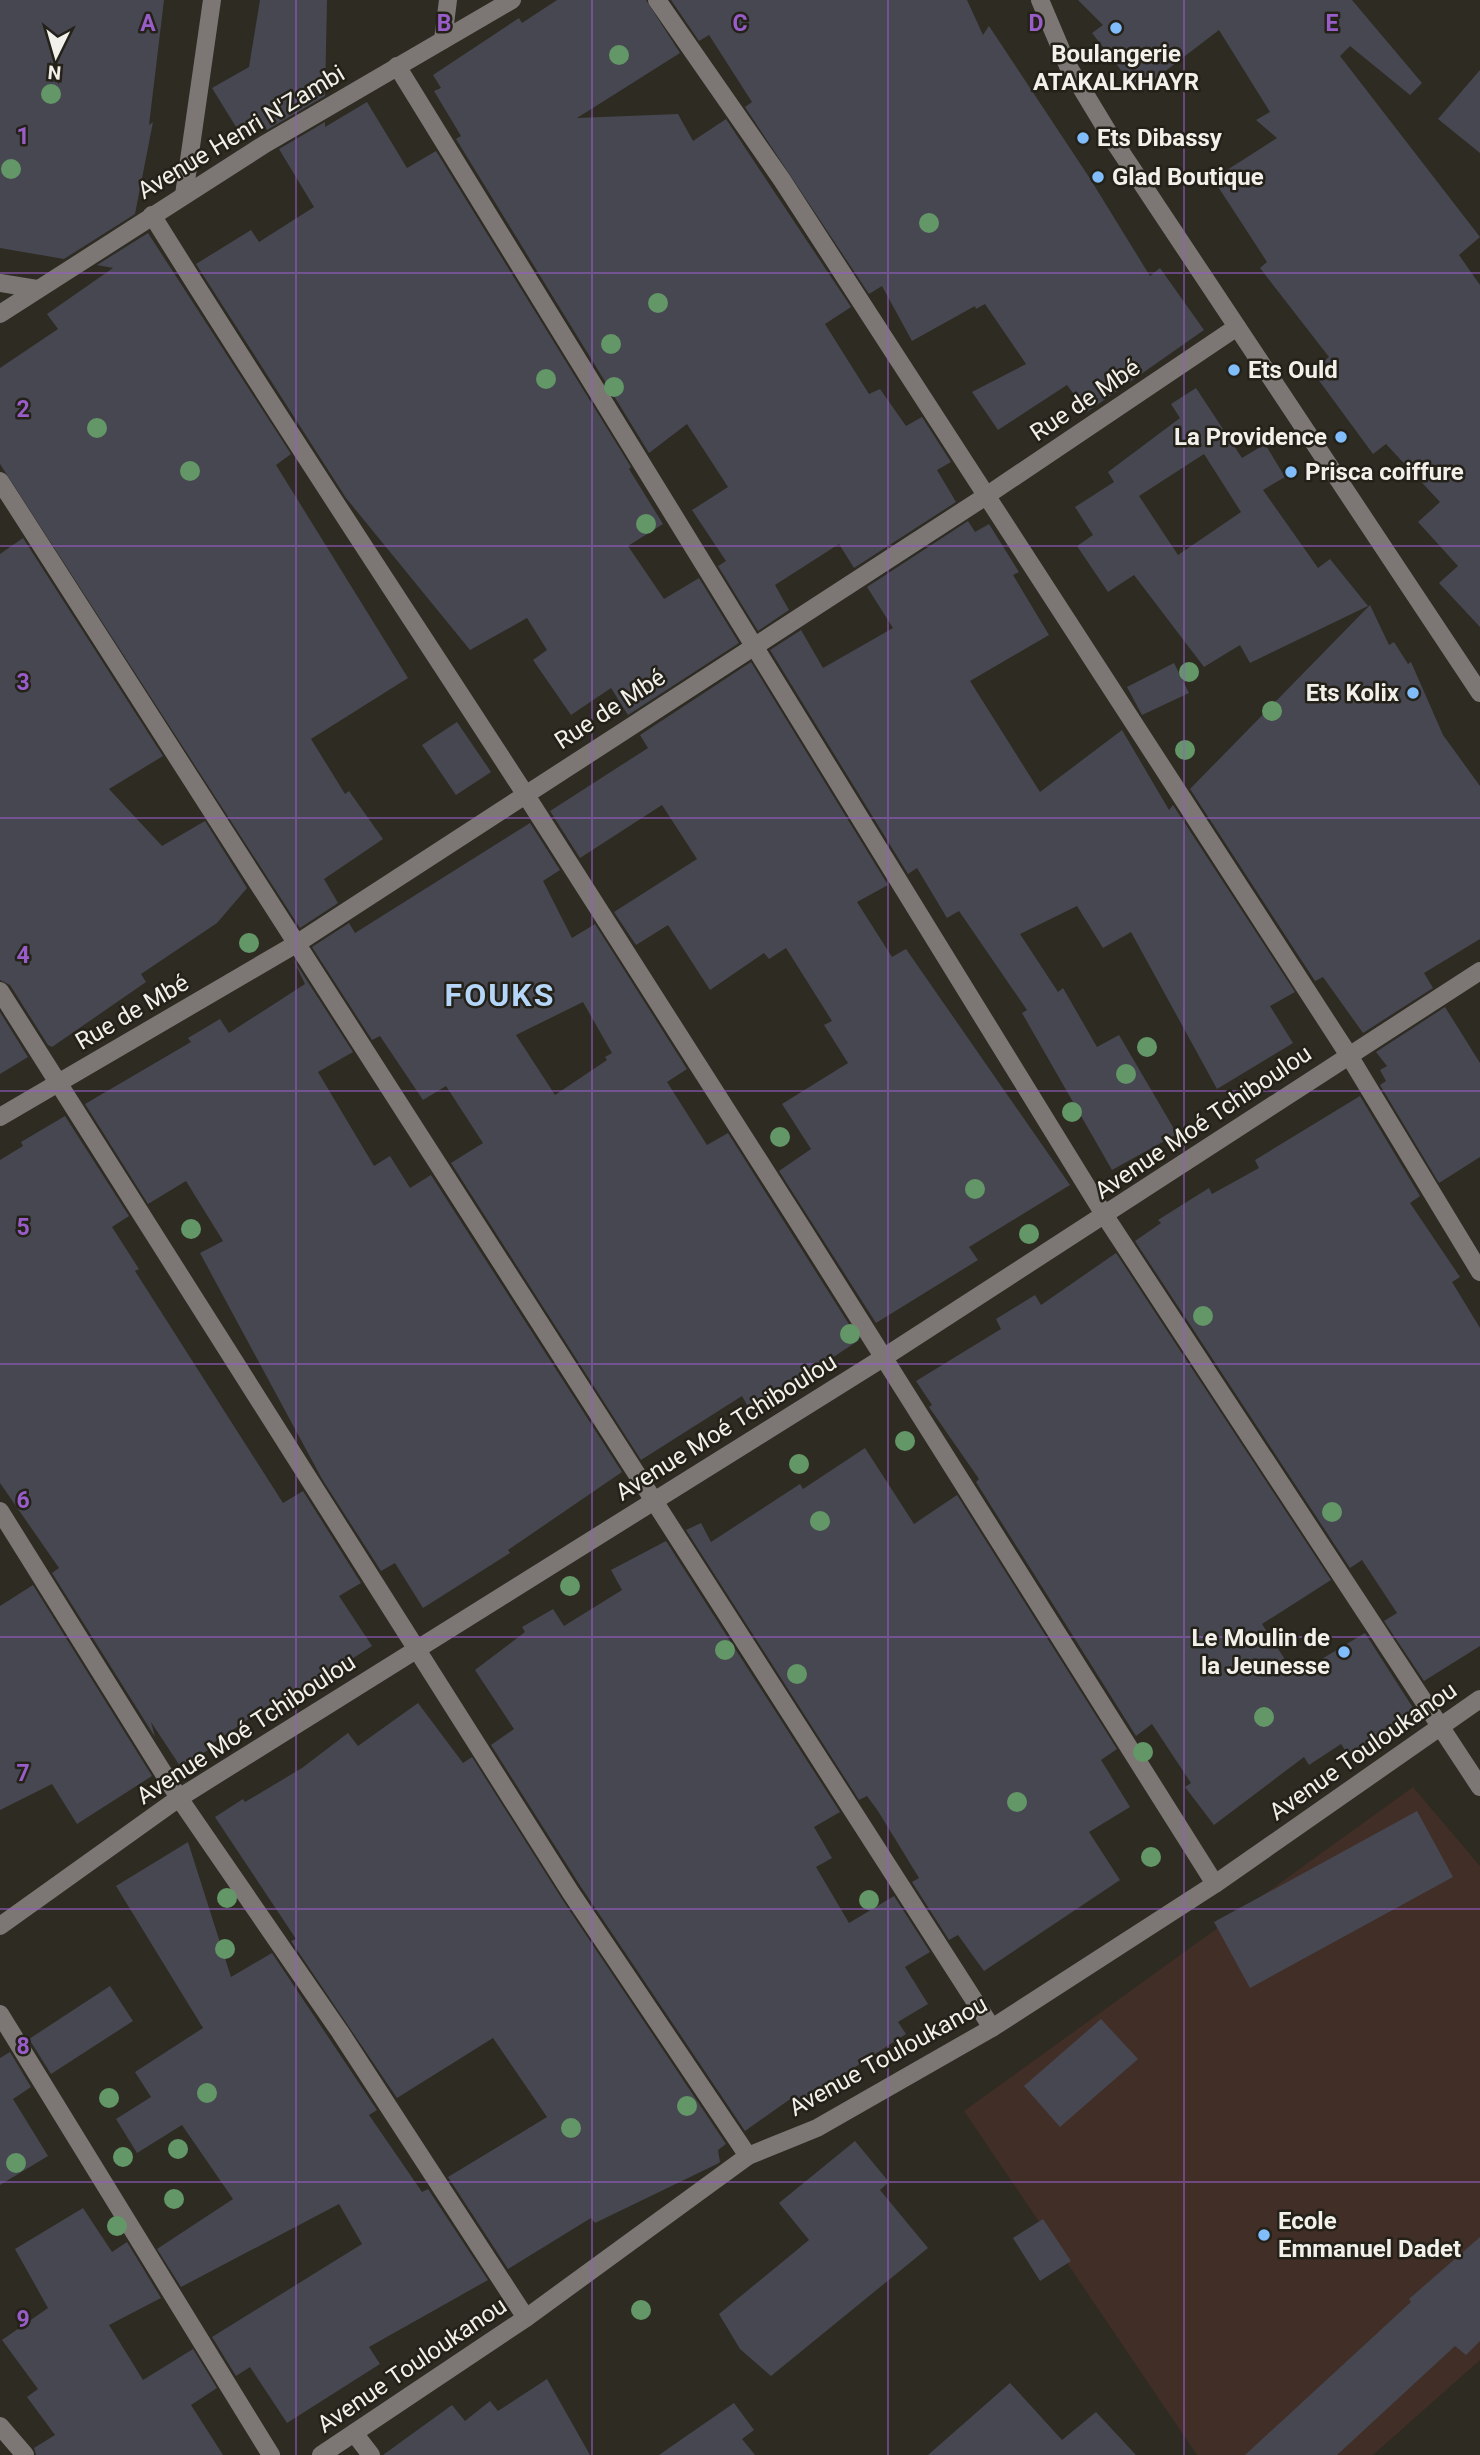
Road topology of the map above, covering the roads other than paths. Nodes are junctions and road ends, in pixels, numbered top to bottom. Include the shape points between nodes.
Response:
1 (212, 0) edge
2 (448, 0) edge
3 (512, 0) edge
4 (657, 0) edge
5 (1040, 0) edge
6 (443, 40) junction
7 (397, 66) junction
8 (184, 195) junction
9 (152, 215) junction
10 (0, 283) edge
11 (37, 289) junction
12 (0, 314) edge
13 (1237, 327) junction
14 (0, 481) edge
15 (986, 496) junction
16 (754, 645) junction
17 (1480, 693) edge
18 (525, 794) junction
19 (296, 944) junction
20 (1480, 971) edge
21 (0, 992) edge
22 (1348, 1054) junction
23 (60, 1082) junction
24 (0, 1117) edge
25 (1105, 1216) junction
26 (1480, 1272) edge
27 (886, 1356) junction
28 (652, 1501) junction
29 (0, 1511) edge
30 (418, 1648) junction
31 (1480, 1699) edge
32 (1437, 1727) junction
33 (1480, 1787) edge
34 (179, 1798) junction
35 (1215, 1884) junction
36 (0, 1926) edge
37 (0, 2014) edge
38 (992, 2028) junction
39 (748, 2156) junction
40 (526, 2318) junction
41 (0, 2426) edge
42 (354, 2433) junction
43 (25, 2455) edge
44 (271, 2455) edge
45 (321, 2455) edge
46 (372, 2455) edge

1 - 8 street
2 - 6 street
3 - 6 street, Avenue Henri N'Zambi
4 - 15 street via 782,180
5 - 13 street via 1068,66
6 - 7 street, Avenue Henri N'Zambi
7 - 8 street, Avenue Henri N'Zambi
7 - 16 street
8 - 9 street, Avenue Henri N'Zambi
9 - 11 street, Avenue Henri N'Zambi
9 - 18 street via 277,417
10 - 11 street
11 - 12 street, Avenue Henri N'Zambi
13 - 15 street, Rue de Mbé
13 - 17 street
14 - 19 street
15 - 16 street, Rue de Mbé
15 - 22 street
16 - 18 street, Rue de Mbé
16 - 25 street
18 - 19 street, Rue de Mbé
18 - 27 street
19 - 23 street, Rue de Mbé
19 - 28 street
20 - 22 street, Avenue Moé Tchiboulou
21 - 23 street
22 - 25 street, Avenue Moé Tchiboulou
22 - 26 street
23 - 24 street, Rue de Mbé
23 - 30 street
25 - 27 street, Avenue Moé Tchiboulou
25 - 32 street
27 - 28 street, Avenue Moé Tchiboulou
27 - 35 street
28 - 30 street, Avenue Moé Tchiboulou
28 - 38 street
29 - 34 street
30 - 34 street, Avenue Moé Tchiboulou
30 - 39 street via 572,1893
31 - 32 street, Avenue Touloukanou
32 - 33 street
32 - 35 street, Avenue Touloukanou
34 - 36 street, Avenue Moé Tchiboulou
34 - 40 street via 340,2032
35 - 38 street, Avenue Touloukanou
37 - 44 street
38 - 39 street, Avenue Touloukanou via 817,2128
39 - 40 street, Avenue Touloukanou
40 - 42 street, Avenue Touloukanou
41 - 43 street
42 - 45 street, Avenue Touloukanou
42 - 46 street

